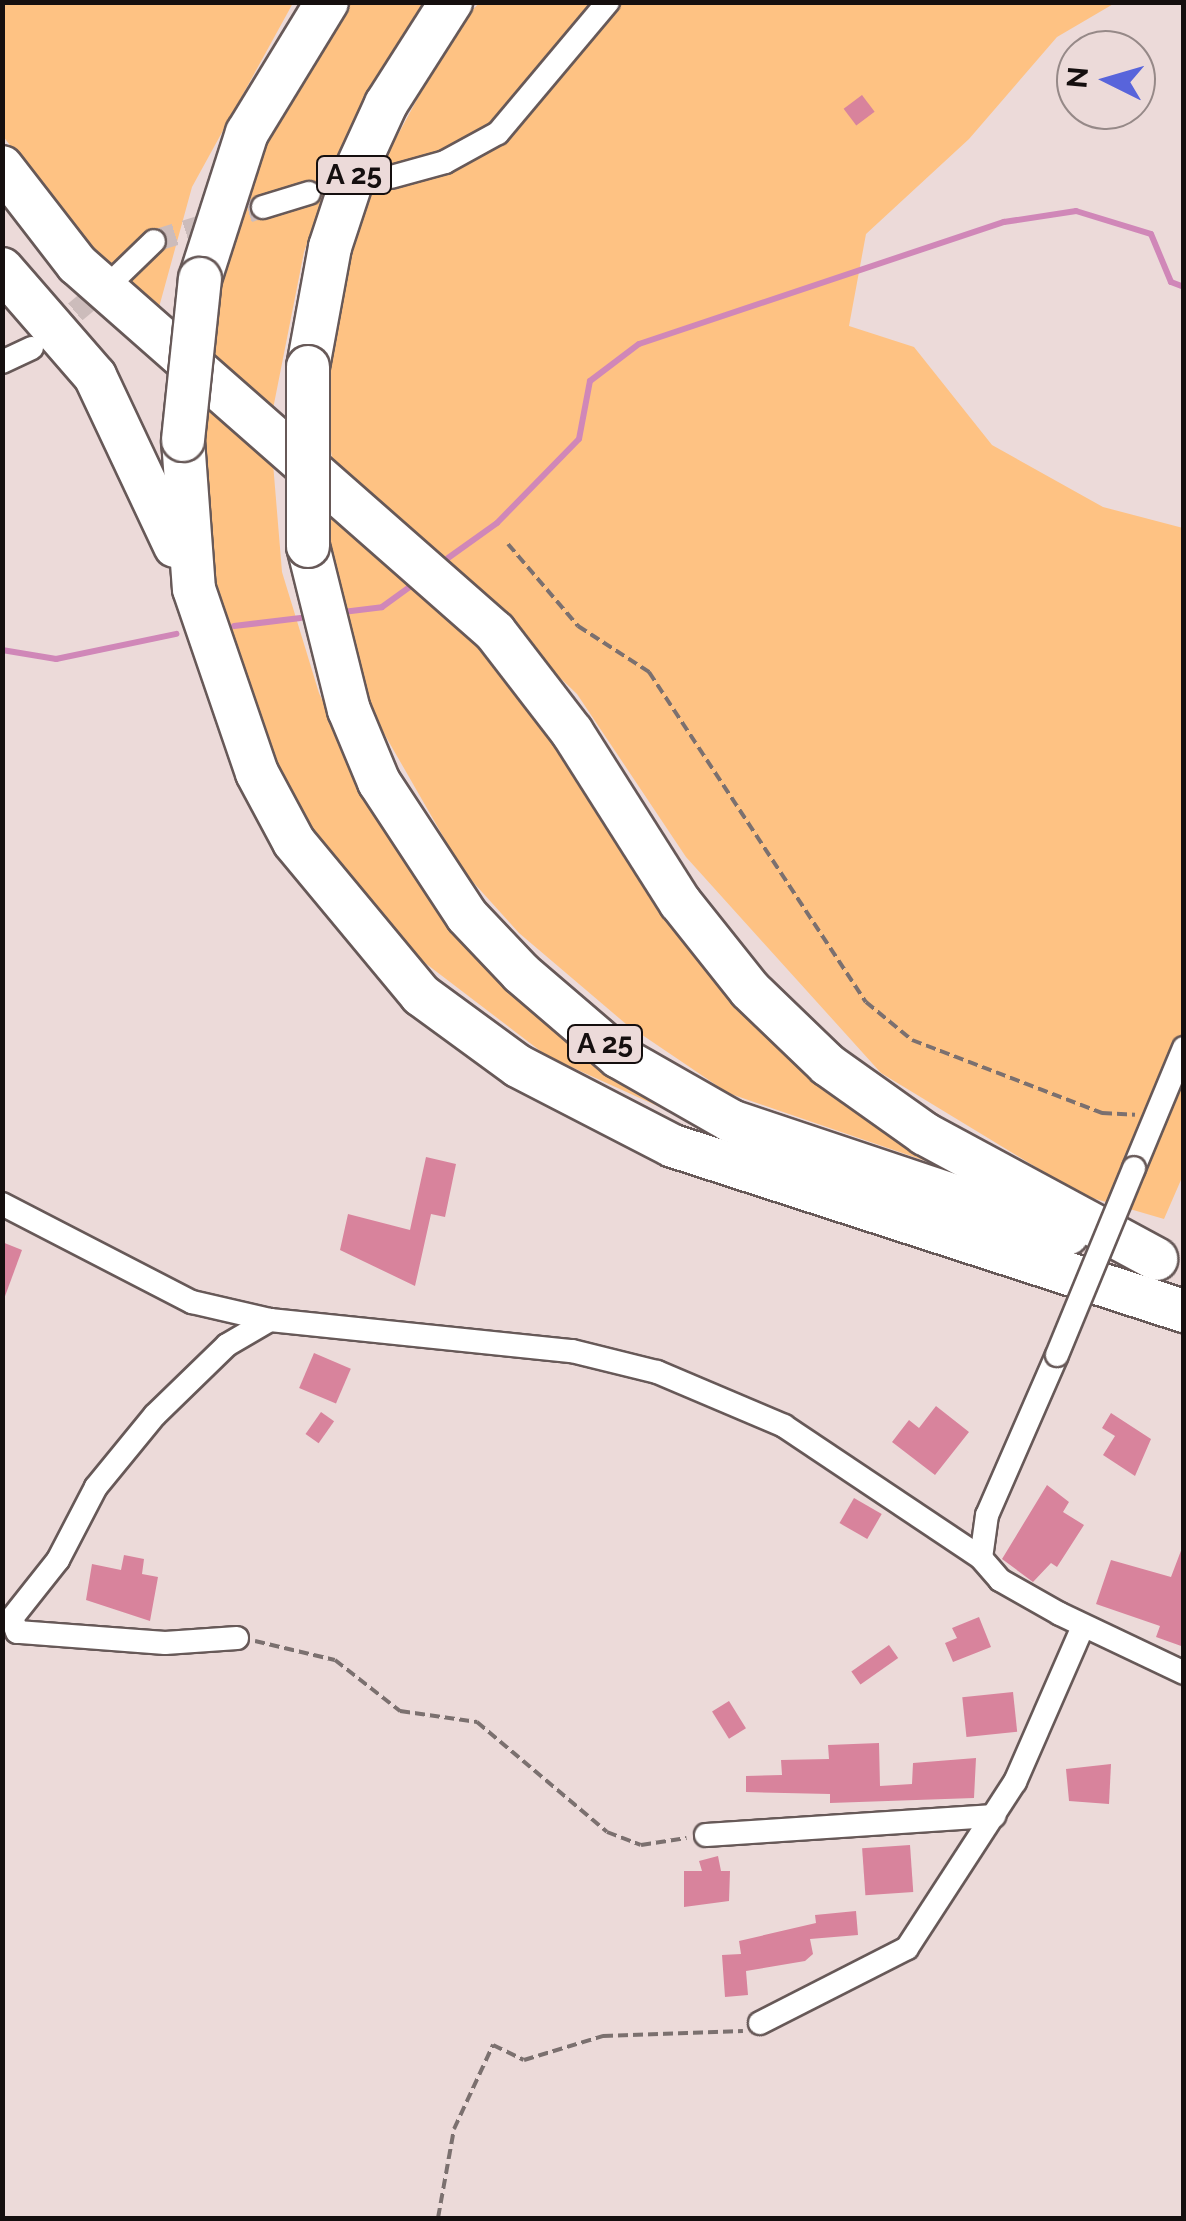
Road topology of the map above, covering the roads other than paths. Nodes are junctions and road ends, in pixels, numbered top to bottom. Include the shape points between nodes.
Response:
1 (327, 2) edge
2 (451, 2) edge
3 (608, 2) edge
4 (2, 167) edge
5 (391, 177) dead end
6 (309, 193) dead end
7 (263, 207) tunnel mouth
8 (154, 241) tunnel mouth
9 (2, 270) edge
10 (120, 274) tunnel mouth
11 (32, 348) tunnel mouth
12 (2, 362) edge
13 (194, 589) junction
14 (1184, 1048) edge
15 (2, 1204) edge
16 (1170, 1264) edge
17 (1184, 1311) edge
18 (270, 1320) junction
19 (981, 1558) junction
20 (1084, 1626) junction
21 (237, 1638) road end
22 (1184, 1673) edge
23 (994, 1816) junction
24 (706, 1835) road end
25 (760, 2022) road end

1 - 13 highway, A 25, bridge via 247,133 200,278 183,440
2 - 16 highway, A 25, bridge via 386,104 354,174 330,247 308,367 308,546 349,710 418,850 494,944 619,1057 750,1128 897,1182
3 - 5 street via 498,133 445,162
4 - 16 highway via 77,264 495,632 572,732 680,902 750,990 828,1065 925,1134
6 - 7 street
8 - 10 street
9 - 13 highway via 95,376
11 - 12 street
13 - 17 highway, A 25 via 218,677 294,842 420,995 462,1026 518,1066 673,1146
14 - 19 street, bridge via 987,1515
15 - 18 street via 192,1302
18 - 19 street via 572,1351 657,1372 784,1426
18 - 21 street via 227,1345 155,1416 96,1486 58,1560 12,1618 16,1632 164,1643
19 - 20 street via 1000,1580
20 - 22 street
20 - 23 street
23 - 24 street
23 - 25 street via 906,1948

